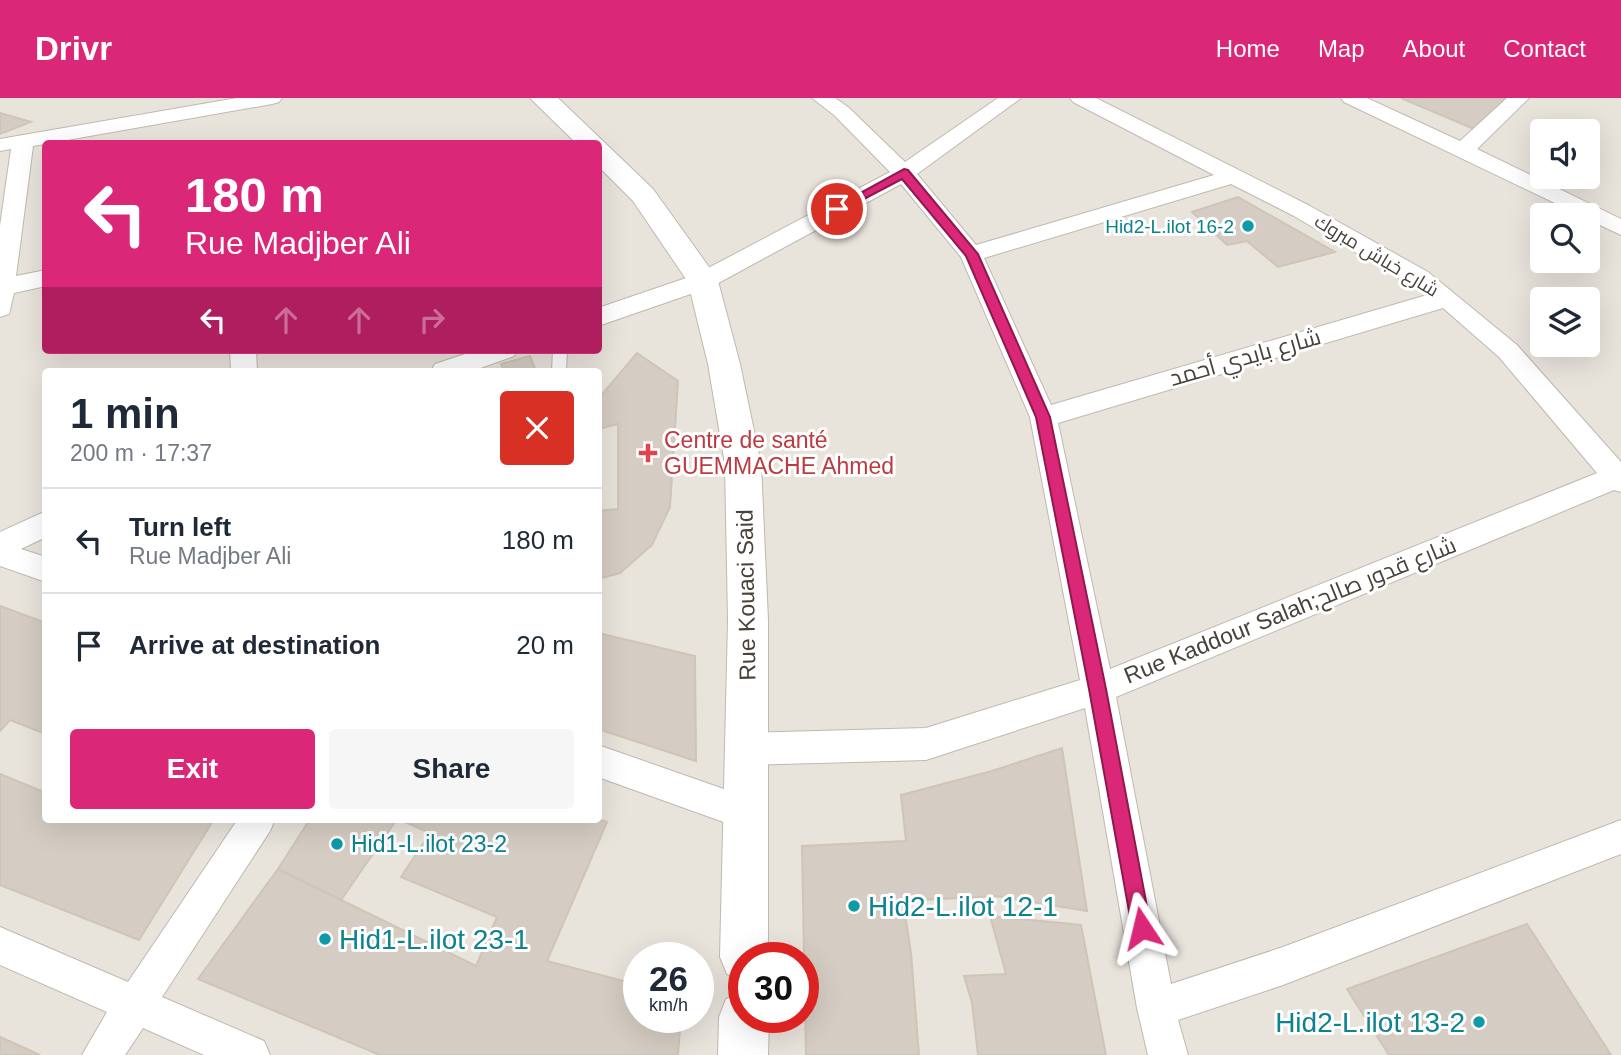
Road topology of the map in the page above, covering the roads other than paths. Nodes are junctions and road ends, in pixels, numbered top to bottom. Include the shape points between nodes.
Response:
1 (272, 98) edge
2 (543, 98) edge
3 (822, 98) edge
4 (1012, 98) edge
5 (1080, 98) edge
6 (1351, 98) edge
7 (1519, 98) edge
8 (588, 140) edge
9 (23, 141) junction
10 (0, 145) edge
11 (1464, 149) junction
12 (602, 153) edge
13 (904, 173) junction
14 (1233, 176) junction
15 (1621, 228) edge
16 (971, 254) junction
17 (42, 279) edge
18 (704, 281) junction
19 (1, 294) edge
20 (1447, 298) junction
21 (602, 316) edge
22 (493, 354) edge
23 (453, 368) edge
24 (1043, 417) junction
25 (1620, 477) edge
26 (42, 525) edge
27 (0, 546) edge
28 (0, 554) edge
29 (42, 569) edge
30 (1098, 689) junction
31 (747, 749) junction
32 (602, 762) edge
33 (746, 813) junction
34 (255, 823) edge
35 (1621, 837) edge
36 (744, 942) edge
37 (0, 946) edge
38 (135, 1005) junction
39 (1156, 1008) junction
40 (744, 1033) edge
41 (102, 1055) edge
42 (250, 1055) edge
43 (743, 1055) edge
44 (1168, 1055) edge

1 - 9 street
2 - 8 street, Rue Kouaci Said
3 - 13 street
4 - 13 street
5 - 14 street, شارع خباش مبروك
6 - 11 street
7 - 11 street
9 - 10 street
9 - 19 street
11 - 15 street
12 - 18 street, Rue Kouaci Said via 643,195
13 - 16 street
13 - 18 street
14 - 16 street
14 - 20 street, شارع خباش مبروك via 1420,278
16 - 24 street
17 - 19 street
18 - 21 street
18 - 31 street, Rue Kouaci Said via 743,464
20 - 24 street, شارع بايدي أحمد
20 - 25 street, شارع خباش مبروك via 1508,351
22 - 23 street
24 - 30 street
25 - 30 street, Rue Kaddour Salah;شارع قدور صالح
26 - 27 street
28 - 29 street
30 - 31 street, Rue Kaddour Salah;شارع قدور صالح via 926,744
30 - 39 street
31 - 33 street, Rue Kouaci Said
32 - 33 street
33 - 36 street, Rue Kouaci Said
34 - 38 street
35 - 39 street via 1283,966
37 - 38 street
38 - 41 street
38 - 42 street
39 - 44 street
40 - 43 street

